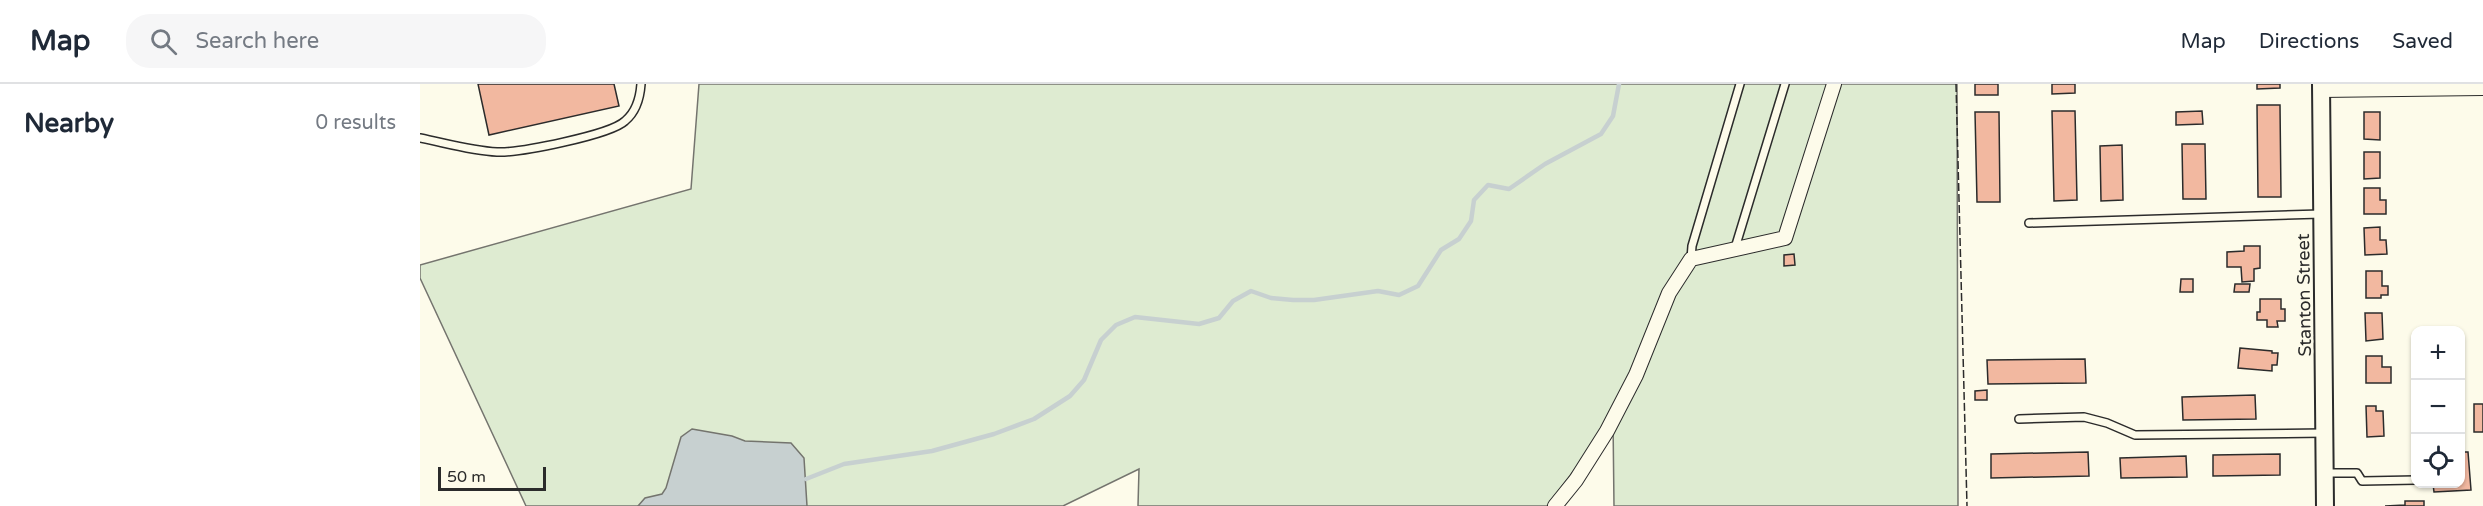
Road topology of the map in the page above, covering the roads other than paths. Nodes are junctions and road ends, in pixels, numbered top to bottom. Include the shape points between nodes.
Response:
1 (641, 84) edge
2 (1740, 84) edge
3 (1785, 84) edge
4 (1834, 84) edge
5 (2321, 87) edge
6 (2483, 88) edge
7 (420, 138) edge
8 (2323, 214) junction
9 (2029, 223) dead end
10 (1734, 251) junction
11 (1691, 259) junction
12 (2019, 419) dead end
13 (2325, 433) junction
14 (2325, 473) junction
15 (2411, 480) edge
16 (1555, 506) edge
17 (2325, 506) edge

1 - 7 lane via 632,114 599,133 503,152
2 - 11 lane
3 - 10 lane
4 - 10 street via 1785,238
5 - 6 street
5 - 8 street, Stanton Street
8 - 9 lane
8 - 13 street, Stanton Street
10 - 11 street
11 - 16 street via 1673,287 1608,430
12 - 13 lane via 2084,417 2135,435
13 - 14 street, Stanton Street
14 - 15 lane via 2356,473 2362,481
14 - 17 street, Stanton Street

